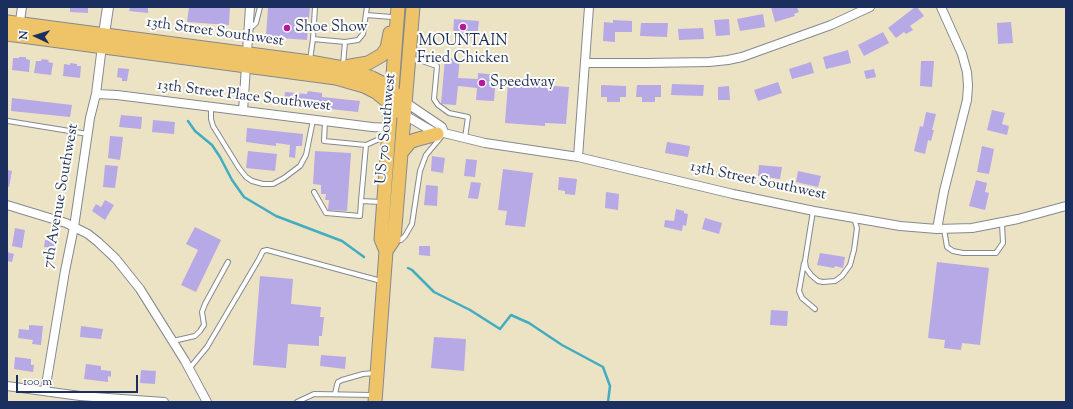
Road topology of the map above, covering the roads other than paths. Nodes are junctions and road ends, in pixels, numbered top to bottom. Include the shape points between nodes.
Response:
1 (22, 7) edge
2 (108, 7) edge
3 (250, 7) edge
4 (260, 7) edge
5 (315, 7) edge
6 (367, 7) edge
7 (413, 7) edge
8 (589, 7) edge
9 (870, 7) edge
10 (941, 7) edge
11 (394, 10) edge
12 (366, 15) junction
13 (13, 29) edge
14 (249, 29) junction
15 (313, 39) junction
16 (103, 41) junction
17 (345, 42) junction
18 (410, 59) junction
19 (247, 60) junction
20 (310, 62) junction
21 (586, 63) junction
22 (343, 68) junction
23 (96, 94) junction
24 (392, 98) junction
25 (211, 107) junction
26 (404, 108) junction
27 (244, 111) junction
28 (313, 120) junction
29 (8, 121) edge
30 (325, 121) junction
31 (389, 132) junction
32 (88, 134) junction
33 (441, 134) junction
34 (465, 139) junction
35 (366, 145) junction
36 (401, 153) junction
37 (578, 157) junction
38 (314, 192) dead end
39 (361, 200) junction
40 (384, 202) junction
41 (7, 205) edge
42 (1066, 206) edge
43 (814, 211) junction
44 (854, 218) junction
45 (1002, 222) junction
46 (74, 227) junction
47 (940, 229) junction
48 (394, 239) junction
49 (386, 251) junction
50 (805, 261) junction
51 (228, 262) dead end
52 (384, 282) junction
53 (815, 309) dead end
54 (173, 341) junction
55 (190, 369) junction
56 (377, 373) junction
57 (7, 386) edge
58 (45, 391) junction
59 (335, 394) junction
60 (81, 399) edge
61 (375, 399) edge
62 (164, 402) edge
63 (207, 402) edge
64 (297, 402) edge

1 - 13 street
2 - 16 street, 7th Avenue Southwest
3 - 14 street
4 - 14 lane via 256,23
5 - 15 lane
6 - 12 lane
7 - 18 main road, US 70 Southwest
8 - 21 street
9 - 21 street via 831,25 728,60
10 - 47 street via 962,54 968,86 967,100 944,191
11 - 12 lane
11 - 22 main road via 387,48 382,55 368,64
11 - 24 main road, US 70 Southwest
12 - 17 lane via 363,34 358,40
13 - 16 main road, 13th Street Southwest
14 - 19 street
15 - 17 lane
15 - 20 lane
16 - 19 main road, 13th Street Southwest
16 - 23 street, 7th Avenue Southwest
17 - 22 lane
18 - 26 main road, US 70 Southwest
18 - 34 lane via 437,66 434,99 449,113 468,117
19 - 20 main road, 13th Street Southwest
19 - 24 main road, 13th Street Southwest via 348,81
19 - 27 street
20 - 22 main road, 13th Street Southwest
21 - 37 street
22 - 24 main road, 13th Street Southwest via 382,83
23 - 25 street, 13th Street Place Southwest
23 - 32 street, 7th Avenue Southwest
24 - 26 main road, 13th Street Southwest
24 - 31 main road, US 70 Southwest
25 - 27 street, 13th Street Place Southwest
25 - 28 lane via 213,126 239,168 252,181 263,184 273,184 300,166 306,155
26 - 33 street, 13th Street Southwest
26 - 33 street, 13th Street Southwest via 442,127
26 - 36 main road, US 70 Southwest
27 - 28 street, 13th Street Place Southwest
28 - 30 street, 13th Street Place Southwest
29 - 32 lane
30 - 31 street, 13th Street Place Southwest
30 - 35 lane via 324,141
31 - 35 lane
31 - 40 main road, US 70 Southwest
32 - 46 street, 7th Avenue Southwest
33 - 34 street, 13th Street Southwest
33 - 36 main road via 414,140
33 - 48 lane via 426,155 420,170 412,224 401,240
34 - 37 street, 13th Street Southwest
35 - 39 lane
36 - 48 main road, US 70 Southwest
37 - 43 street, 13th Street Southwest
38 - 39 lane via 326,213 360,216
39 - 40 lane
40 - 49 main road, US 70 Southwest via 381,239
41 - 46 street
42 - 45 street, 13th Street Southwest
43 - 44 street, 13th Street Southwest
43 - 50 lane
44 - 47 street, 13th Street Southwest via 900,226
44 - 50 lane via 857,228 854,250 850,265 842,276 835,281 818,281 806,268
45 - 47 street, 13th Street Southwest via 972,228
45 - 47 lane via 1003,244 996,253 953,251 947,247
46 - 54 street via 98,242 116,260 140,289
46 - 58 street, 7th Avenue Southwest
48 - 49 main road, US 70 Southwest
49 - 52 main road, US 70 Southwest
50 - 53 lane via 799,291 802,298
51 - 54 lane via 205,304 202,312 204,325 200,331 195,336
52 - 55 lane via 263,251 207,347
52 - 56 main road, US 70 Southwest
54 - 55 street
55 - 63 street
56 - 59 lane via 363,374 338,382
56 - 61 main road, US 70 Southwest
57 - 58 street
58 - 60 street
59 - 61 lane
59 - 64 lane via 314,394
60 - 62 street

